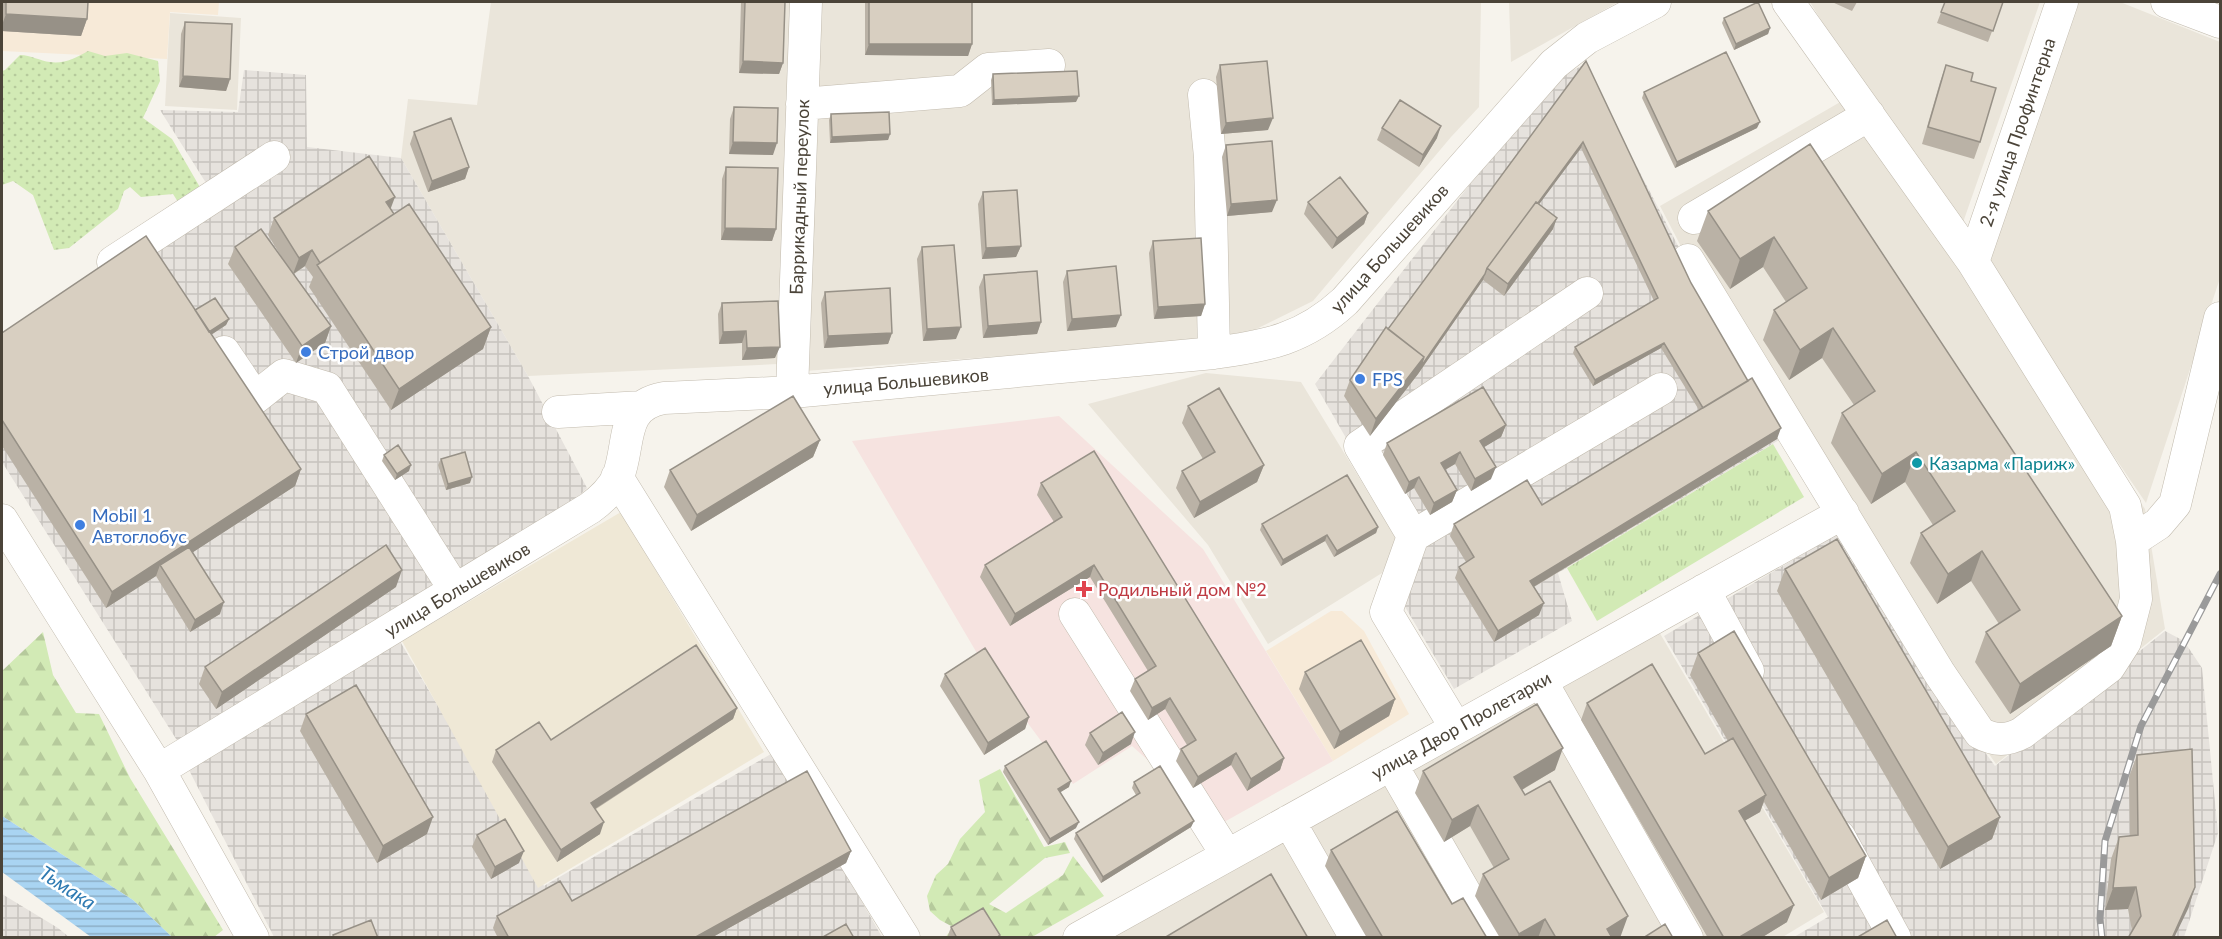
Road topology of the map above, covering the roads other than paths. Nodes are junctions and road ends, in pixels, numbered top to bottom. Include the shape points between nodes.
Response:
1 (806, 2) edge
2 (1655, 2) edge
3 (1788, 2) edge
4 (2062, 2) edge
5 (2167, 2) edge
6 (2220, 22) edge
7 (1049, 65) dead end
8 (1204, 95) dead end
9 (802, 104) junction
10 (1869, 116) junction
11 (274, 158) dead end
12 (1694, 218) dead end
13 (1688, 260) dead end
14 (1973, 262) junction
15 (88, 278) edge
16 (1587, 293) dead end
17 (2220, 318) edge
18 (224, 352) edge
19 (1214, 352) junction
20 (1661, 389) dead end
21 (792, 392) junction
22 (642, 407) junction
23 (558, 412) dead end
24 (618, 477) junction
25 (1843, 513) junction
26 (2, 520) edge
27 (1413, 536) junction
28 (2132, 541) junction
29 (455, 590) junction
30 (1704, 590) junction
31 (1075, 614) dead end
32 (1541, 681) junction
33 (1759, 691) edge
34 (1456, 728) junction
35 (1391, 764) junction
36 (159, 771) junction
37 (1828, 816) edge
38 (1289, 821) junction
39 (1227, 855) junction
40 (253, 938) edge
41 (904, 938) edge
42 (1079, 938) edge
43 (1356, 938) edge
44 (1491, 938) edge
45 (1687, 938) edge
46 (1895, 938) edge

1 - 9 street, Баррикадный переулок
2 - 19 street, улица Большевиков via 1587,38 1544,74 1335,310 1301,333 1276,343
3 - 10 street
4 - 14 street, 2-я улица Профинтерна
5 - 6 street
7 - 9 street via 988,69 960,91
8 - 19 street via 1210,157
9 - 21 street, Баррикадный переулок
10 - 12 street
10 - 14 street
11 - 15 street
13 - 25 street
14 - 28 street via 2125,506
16 - 27 street via 1360,446
17 - 28 street via 2175,504 2158,524
18 - 29 street via 255,398 284,375 327,388
19 - 21 street, улица Большевиков
20 - 27 street
21 - 22 street, улица Большевиков via 664,398
22 - 23 street
22 - 24 street, улица Большевиков via 628,429
24 - 29 street, улица Большевиков via 590,508
24 - 41 street
25 - 28 street via 1980,733 2000,740 2022,733 2109,667 2125,642 2136,599
25 - 30 street, улица Двор Пролетарки
26 - 36 street
27 - 34 street via 1386,612
29 - 36 street, улица Большевиков
30 - 32 street, улица Двор Пролетарки
30 - 33 street
31 - 39 street
32 - 34 street, улица Двор Пролетарки
32 - 45 street
34 - 35 street, улица Двор Пролетарки
35 - 38 street, улица Двор Пролетарки
35 - 44 street
36 - 40 street
37 - 46 street
38 - 39 street, улица Двор Пролетарки
38 - 43 street
39 - 42 street, улица Двор Пролетарки

